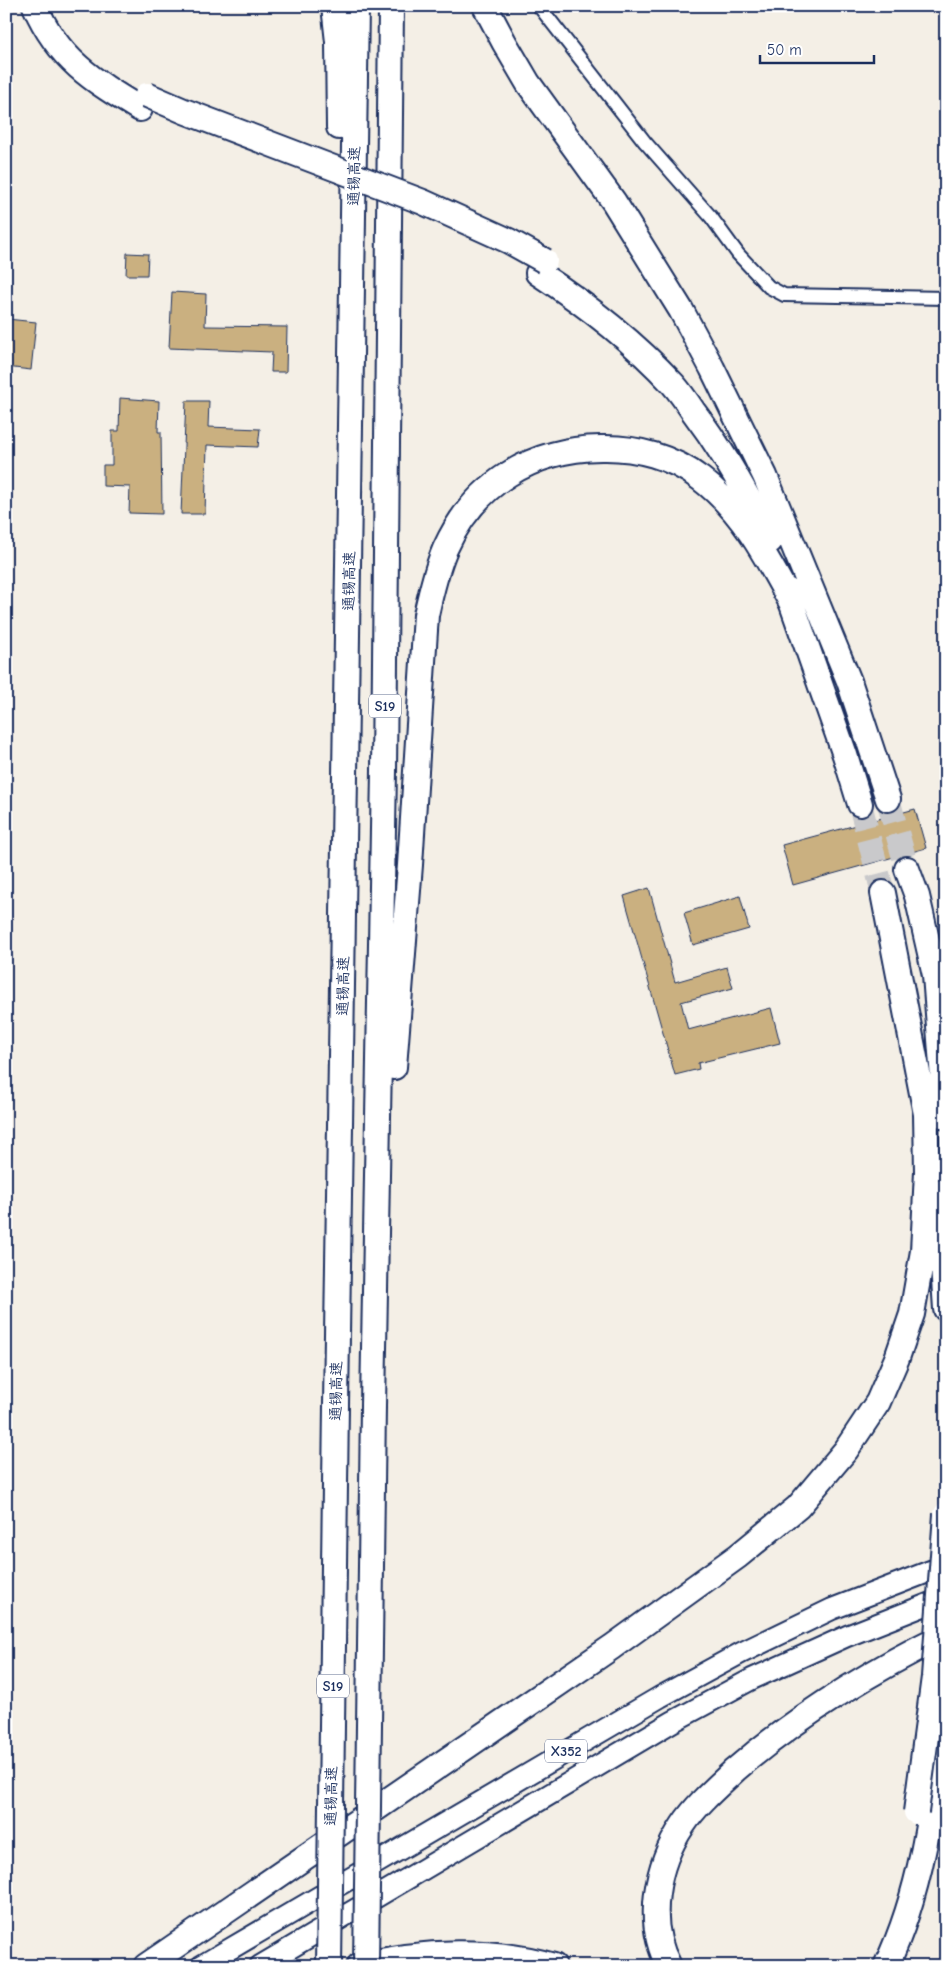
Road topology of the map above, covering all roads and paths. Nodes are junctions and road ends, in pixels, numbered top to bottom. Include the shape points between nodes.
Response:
1 (35, 6) edge
2 (49, 6) edge
3 (334, 6) edge
4 (356, 6) edge
5 (391, 6) edge
6 (485, 6) edge
7 (539, 6) edge
8 (143, 102) junction
9 (542, 267) junction
10 (946, 298) edge
11 (350, 520) junction
12 (808, 582) junction
13 (792, 604) junction
14 (888, 799) tunnel mouth
15 (860, 804) tunnel mouth
16 (906, 869) tunnel mouth
17 (883, 893) tunnel mouth
18 (941, 1112) edge
19 (376, 1261) junction
20 (946, 1309) edge
21 (946, 1514) edge
22 (946, 1565) edge
23 (946, 1597) edge
24 (946, 1634) edge
25 (946, 1698) edge
26 (923, 1811) junction
27 (146, 1966) edge
28 (200, 1966) edge
29 (260, 1966) edge
30 (329, 1966) edge
31 (359, 1966) edge
32 (366, 1966) edge
33 (554, 1966) edge
34 (669, 1966) edge
35 (871, 1966) edge
36 (886, 1966) edge

1 - 8 highway via 44,27 69,59 97,83
2 - 8 highway via 81,54
3 - 11 highway via 338,42
4 - 11 highway, 通锡高速 / S19
5 - 19 highway, S19
6 - 12 highway via 528,83 614,202 681,310 765,476
7 - 10 street via 645,142 769,287 784,295
8 - 9 highway via 185,129
9 - 12 highway via 606,306 674,366 746,465
9 - 13 highway via 674,385 729,462 752,503
11 - 30 highway, 通锡高速 / S19, bridge
12 - 14 highway via 849,681
13 - 15 highway
13 - 19 highway via 747,527 724,500 700,478 647,452 579,448 551,454 501,478 462,520 445,548 426,614 410,865
16 - 18 highway via 917,896 935,975
17 - 18 highway
18 - 20 highway via 935,1150
18 - 27 highway via 926,1172 923,1251 912,1314 897,1358 878,1402 846,1450 798,1507 738,1556 612,1647
19 - 32 highway, S19, bridge
21 - 26 highway, bridge
22 - 28 main road, X352 via 832,1609 660,1696
23 - 29 main road, X352 via 847,1636 752,1679 672,1722
24 - 34 highway via 824,1702 756,1752 711,1792 683,1825 665,1861 656,1895 656,1928
25 - 26 highway
26 - 35 highway via 896,1908
26 - 36 highway via 921,1860 908,1911
31 - 33 highway via 409,1955 442,1954 495,1954

